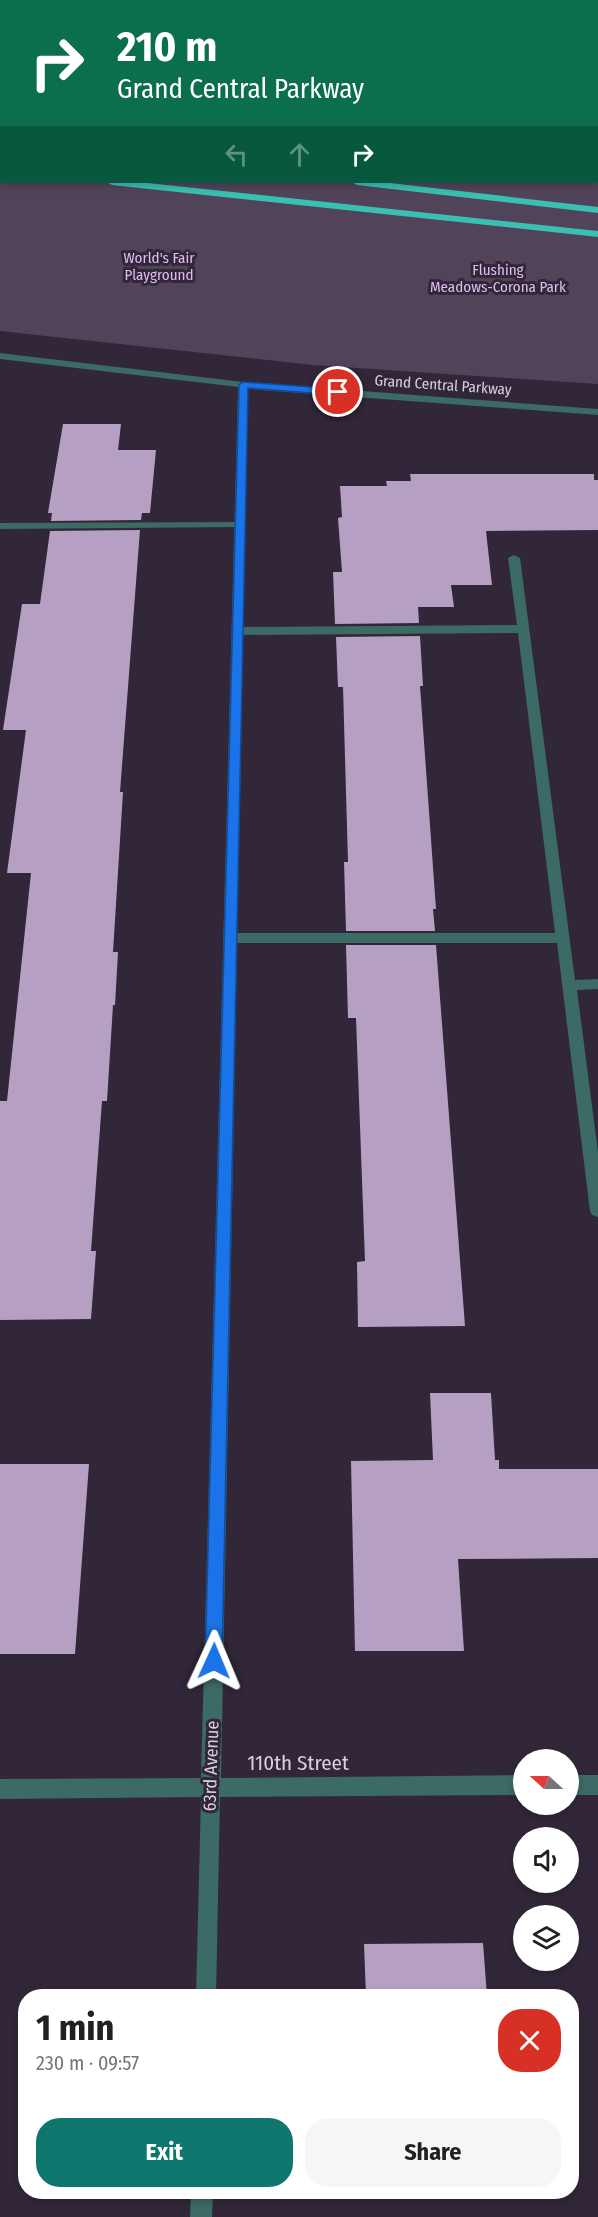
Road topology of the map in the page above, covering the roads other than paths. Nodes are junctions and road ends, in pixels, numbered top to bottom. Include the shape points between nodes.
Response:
1 (121, 183) edge
2 (366, 183) edge
3 (598, 210) edge
4 (598, 234) edge
5 (0, 356) edge
6 (243, 385) junction
7 (598, 412) edge
8 (238, 525) junction
9 (0, 526) edge
10 (514, 558) dead end
11 (522, 628) junction
12 (237, 632) junction
13 (230, 938) junction
14 (562, 938) junction
15 (598, 984) edge
16 (568, 985) junction
17 (598, 1211) edge
18 (513, 1785) edge
19 (579, 1785) edge
20 (598, 1785) edge
21 (211, 1788) junction
22 (0, 1789) edge
23 (206, 1989) edge
24 (202, 2199) edge
25 (201, 2217) edge

1 - 4 highway
2 - 3 highway
5 - 6 street, Grand Central Parkway
6 - 7 street, Grand Central Parkway
6 - 8 street, 63rd Avenue
8 - 9 street
8 - 12 street, 63rd Avenue
10 - 11 street
11 - 12 street
11 - 14 street
12 - 13 street, 63rd Avenue
13 - 14 street
13 - 21 street, 63rd Avenue
14 - 16 street
15 - 16 street
16 - 17 street
18 - 21 street, 110th Street
19 - 20 street
21 - 22 street, 110th Street
21 - 23 street, 63rd Avenue
24 - 25 street

